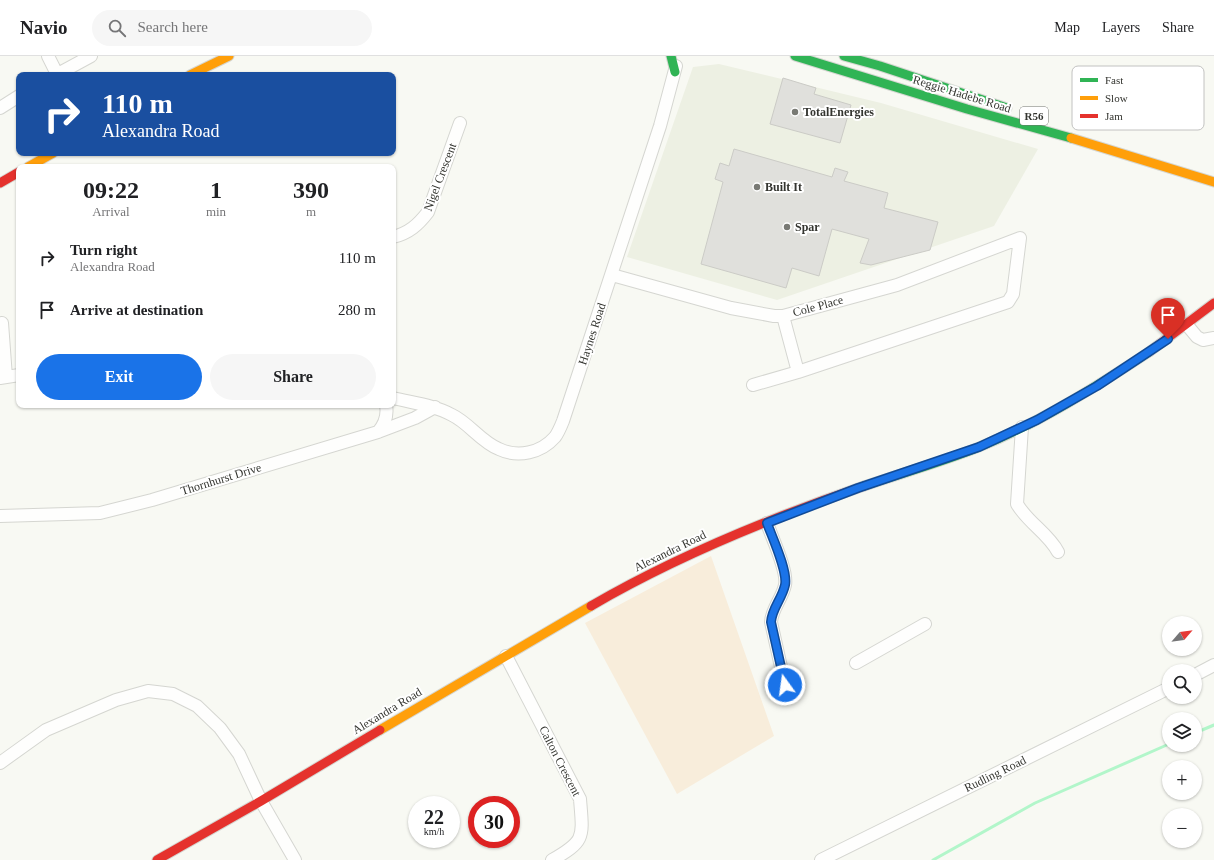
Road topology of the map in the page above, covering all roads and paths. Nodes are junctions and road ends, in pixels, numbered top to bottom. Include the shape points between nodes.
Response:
1 (48, 56) edge
2 (90, 56) edge
3 (229, 56) edge
4 (671, 56) edge
5 (679, 56) edge
6 (795, 56) edge
7 (844, 56) edge
8 (55, 72) edge
9 (61, 72) edge
10 (196, 72) edge
11 (675, 72) junction
12 (16, 98) edge
13 (0, 108) edge
14 (1015, 110) dead end
15 (460, 123) dead end
16 (48, 156) edge
17 (33, 164) edge
18 (16, 174) edge
19 (1214, 182) edge
20 (0, 183) edge
21 (396, 236) edge
22 (612, 275) junction
23 (1213, 304) edge
24 (784, 316) junction
25 (2, 323) dead end
26 (1187, 325) junction
27 (1214, 338) edge
28 (798, 372) junction
29 (16, 375) edge
30 (3, 377) edge
31 (753, 384) dead end
32 (396, 399) edge
33 (435, 407) junction
34 (387, 408) edge
35 (1022, 427) junction
36 (378, 432) junction
37 (0, 516) edge
38 (767, 523) junction
39 (1058, 552) dead end
40 (925, 624) dead end
41 (506, 656) junction
42 (856, 663) dead end
43 (1214, 665) edge
44 (1202, 671) edge
45 (785, 685) dead end
46 (1162, 691) edge
47 (0, 763) edge
48 (261, 801) junction
49 (157, 860) edge
50 (295, 860) edge
51 (552, 860) edge
52 (821, 860) edge

1 - 8 street
2 - 9 street
3 - 10 street
4 - 11 street
5 - 11 street, Haynes Road
6 - 19 street, Reggie Hadebe Road / R56 via 967,110 1079,140
7 - 14 street, Reggie Hadebe Road / R56
11 - 22 street, Haynes Road
12 - 13 street
15 - 21 street, Nigel Crescent via 428,212 408,232
16 - 17 street
18 - 20 street
22 - 24 street, Cole Place via 731,308
22 - 33 street, Haynes Road via 563,421 556,436 544,447 529,453 516,454 499,449 453,415
23 - 26 street, Alexandra Road
24 - 28 street
24 - 28 street, Cole Place via 897,285 1020,238 1013,294 1008,302
25 - 30 street
26 - 27 street via 1203,340
26 - 35 street, Alexandra Road via 1097,386
28 - 31 street
29 - 30 street
32 - 33 street, Haynes Road
33 - 36 street, Thornhurst Drive via 415,418
34 - 36 street via 386,421
35 - 38 street, Alexandra Road via 979,447 858,488
35 - 39 street via 1017,504 1052,541
36 - 37 street, Thornhurst Drive via 152,500 100,513
38 - 41 street, Alexandra Road via 701,548 620,589
38 - 45 street via 785,578 783,592 772,612 771,622
40 - 42 street
41 - 48 street, Alexandra Road
41 - 51 street, Calton Crescent via 580,799 582,824 579,840 573,848
43 - 44 street
46 - 52 street, Rudling Road
47 - 48 street via 46,730 116,700 148,691 173,694 197,706 220,728 239,754
48 - 49 street, Alexandra Road
48 - 50 street

